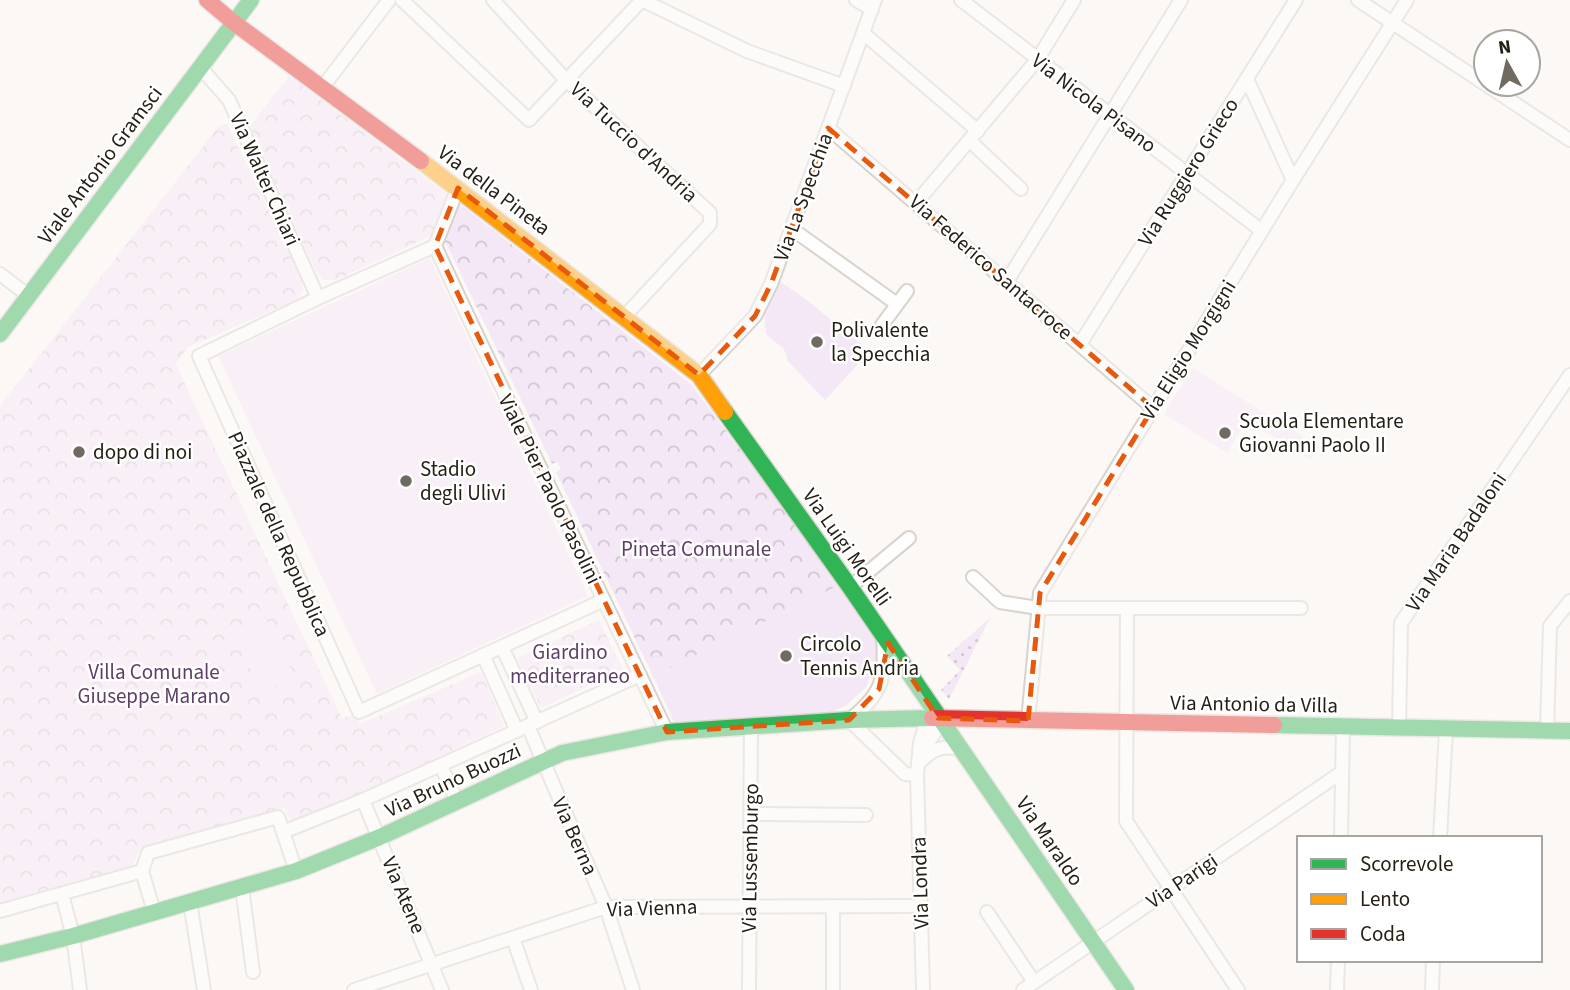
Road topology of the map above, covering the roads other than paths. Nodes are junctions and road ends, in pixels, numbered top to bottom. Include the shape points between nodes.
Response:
1 (207, 0) edge
2 (251, 0) edge
3 (389, 0) edge
4 (402, 0) edge
5 (493, 0) edge
6 (642, 0) edge
7 (856, 0) edge
8 (961, 0) edge
9 (1074, 0) edge
10 (1181, 0) edge
11 (1296, 0) edge
12 (1358, 0) edge
13 (1407, 0) edge
14 (874, 5) edge
15 (233, 22) junction
16 (1393, 22) junction
17 (863, 33) junction
18 (1037, 61) junction
19 (200, 67) junction
20 (1247, 79) junction
21 (566, 80) junction
22 (844, 86) junction
23 (322, 88) junction
24 (1110, 115) junction
25 (828, 128) junction
26 (974, 136) junction
27 (1570, 140) edge
28 (1187, 173) junction
29 (1293, 180) junction
30 (458, 188) junction
31 (1021, 189) dead end
32 (916, 203) junction
33 (792, 229) junction
34 (1262, 231) junction
35 (435, 246) junction
36 (0, 274) edge
37 (1007, 281) junction
38 (907, 290) dead end
39 (29, 296) junction
40 (318, 298) junction
41 (897, 304) junction
42 (624, 317) junction
43 (882, 325) dead end
44 (0, 334) edge
45 (1080, 344) junction
46 (1570, 374) edge
47 (699, 375) junction
48 (719, 402) joint
49 (1153, 408) junction
50 (909, 538) dead end
51 (973, 577) dead end
52 (850, 587) junction
53 (604, 600) junction
54 (1570, 601) edge
55 (1038, 608) junction
56 (1127, 608) junction
57 (1301, 608) dead end
58 (883, 636) junction
59 (502, 647) junction
60 (483, 655) junction
61 (640, 675) junction
62 (937, 717) junction
63 (849, 720) junction
64 (1028, 721) junction
65 (1126, 723) junction
66 (751, 726) junction
67 (527, 727) junction
68 (1343, 727) junction
69 (1399, 728) junction
70 (1446, 730) junction
71 (1547, 731) junction
72 (1570, 731) edge
73 (667, 732) junction
74 (960, 748) junction
75 (543, 762) junction
76 (441, 766) junction
77 (918, 769) junction
78 (1342, 772) junction
79 (363, 800) junction
80 (457, 801) junction
81 (751, 814) junction
82 (866, 815) dead end
83 (283, 832) junction
84 (1340, 836) edge
85 (1440, 836) edge
86 (380, 837) junction
87 (142, 871) junction
88 (296, 871) junction
89 (242, 887) junction
90 (1170, 889) junction
91 (61, 894) junction
92 (190, 902) junction
93 (749, 906) junction
94 (833, 906) junction
95 (920, 906) junction
96 (606, 907) junction
97 (0, 911) edge
98 (154, 912) junction
99 (987, 912) dead end
100 (73, 936) junction
101 (513, 938) junction
102 (1093, 942) junction
103 (0, 954) edge
104 (1338, 962) edge
105 (1433, 962) edge
106 (433, 965) junction
107 (253, 972) dead end
108 (1034, 982) junction
109 (80, 990) edge
110 (204, 990) edge
111 (354, 990) edge
112 (442, 990) edge
113 (531, 990) edge
114 (633, 990) edge
115 (749, 990) edge
116 (833, 990) edge
117 (923, 990) edge
118 (1023, 990) edge
119 (1126, 990) edge
120 (1238, 990) edge
121 (1337, 990) edge
122 (1432, 990) edge

1 - 15 street, Via della Pineta
2 - 15 street, Viale Antonio Gramsci
3 - 23 street
4 - 21 street via 529,120
5 - 21 street, Via Tuccio d'Andria
6 - 21 street
6 - 22 street via 747,51
7 - 14 street
8 - 18 street, Via Nicola Pisano
9 - 18 street
10 - 24 street
11 - 20 street, Via Ruggiero Grieco
12 - 16 street
13 - 16 street, Via Eligio Morgigni
14 - 17 street, Via La Specchia
15 - 19 street, Viale Antonio Gramsci
15 - 23 street, Via della Pineta
16 - 27 street
16 - 29 street, Via Eligio Morgigni
17 - 22 street, Via La Specchia
17 - 26 street
18 - 24 street, Via Nicola Pisano
18 - 26 street
19 - 39 street, Viale Antonio Gramsci
19 - 40 street, Via Walter Chiari via 229,100
20 - 28 street, Via Ruggiero Grieco
20 - 29 street
21 - 42 street, Via Tuccio d'Andria via 711,216 708,226
22 - 25 street, Via La Specchia
23 - 30 street, Via della Pineta
24 - 28 street, Via Nicola Pisano
24 - 37 street
25 - 32 street, Via Federico Santacroce
25 - 33 street, Via La Specchia
26 - 31 street
26 - 32 street
28 - 34 street, Via Nicola Pisano
28 - 45 street, Via Ruggiero Grieco
29 - 34 street, Via Eligio Morgigni
30 - 35 street
30 - 42 street, Via della Pineta
32 - 37 street, Via Federico Santacroce
33 - 41 street
33 - 47 street, Via La Specchia via 755,316
34 - 49 street, Via Eligio Morgigni
35 - 40 street
35 - 53 street, Viale Pier Paolo Pasolini
36 - 39 street
37 - 45 street, Via Federico Santacroce
38 - 41 street
39 - 44 street, Viale Antonio Gramsci
40 - 60 street, Piazzale della Repubblica via 199,356 359,712
41 - 43 street
42 - 47 street, Via della Pineta
45 - 49 street, Via Federico Santacroce
46 - 69 street, Via Maria Badaloni via 1401,623
47 - 48 street, Via della Pineta
48 - 52 street, Via Luigi Morelli
49 - 55 street, Via Eligio Morgigni via 1040,593
50 - 52 street
51 - 55 street via 1000,602
52 - 58 street, Via Luigi Morelli
53 - 59 street
53 - 61 street, Viale Pier Paolo Pasolini
54 - 71 street via 1550,626
55 - 56 street
55 - 64 street, Via Eligio Morgigni
56 - 57 street
56 - 65 street
58 - 62 street, Via Luigi Morelli
58 - 63 street via 885,660 879,689
59 - 60 street
59 - 67 street
60 - 67 street
61 - 67 street
61 - 73 street, Viale Pier Paolo Pasolini
62 - 63 street, Via Bruno Buozzi
62 - 64 street, Via Antonio da Villa
62 - 74 street, Via Maraldo
62 - 77 street, Via Londra via 920,743
63 - 66 street, Via Bruno Buozzi
63 - 77 street via 905,774
64 - 65 street, Via Antonio da Villa
65 - 68 street, Via Antonio da Villa
65 - 90 street via 1126,821
66 - 73 street, Via Bruno Buozzi
66 - 81 street, Via Lussemburgo
67 - 75 street, Via Berna
67 - 76 street
68 - 69 street, Via Antonio da Villa
68 - 78 street
69 - 70 street, Via Antonio da Villa
70 - 71 street, Via Antonio da Villa
70 - 85 street
71 - 72 street, Via Antonio da Villa
73 - 75 street, Via Bruno Buozzi via 562,753
74 - 77 street via 945,746 931,751
74 - 102 street, Via Maraldo
75 - 80 street, Via Bruno Buozzi
75 - 96 street, Via Berna
76 - 79 street
76 - 80 street
77 - 95 street, Via Londra
78 - 84 street
78 - 90 street, Via Parigi
79 - 83 street
79 - 86 street, Via Atene
80 - 86 street, Via Bruno Buozzi
81 - 82 street
81 - 93 street, Via Lussemburgo
83 - 87 street via 278,817 273,818 148,853
83 - 88 street
86 - 88 street, Via Bruno Buozzi
86 - 106 street, Via Atene
87 - 91 street
87 - 98 street
88 - 89 street, Via Bruno Buozzi
89 - 92 street, Via Bruno Buozzi
89 - 107 street
90 - 102 street, Via Parigi
90 - 120 street
91 - 97 street
91 - 100 street
92 - 98 street, Via Bruno Buozzi
92 - 110 street
93 - 94 street, Via Vienna
93 - 96 street, Via Vienna
93 - 115 street, Via Lussemburgo
94 - 95 street, Via Vienna
94 - 116 street
95 - 117 street, Via Londra
96 - 101 street, Via Vienna
96 - 114 street, Via Berna
98 - 100 street, Via Bruno Buozzi
99 - 108 street
100 - 103 street, Via Bruno Buozzi
100 - 109 street
101 - 106 street, Via Vienna
101 - 113 street
102 - 108 street, Via Parigi
102 - 119 street, Via Maraldo
104 - 121 street
105 - 122 street
106 - 111 street, Via Vienna
106 - 112 street, Via Atene
108 - 118 street, Via Parigi

